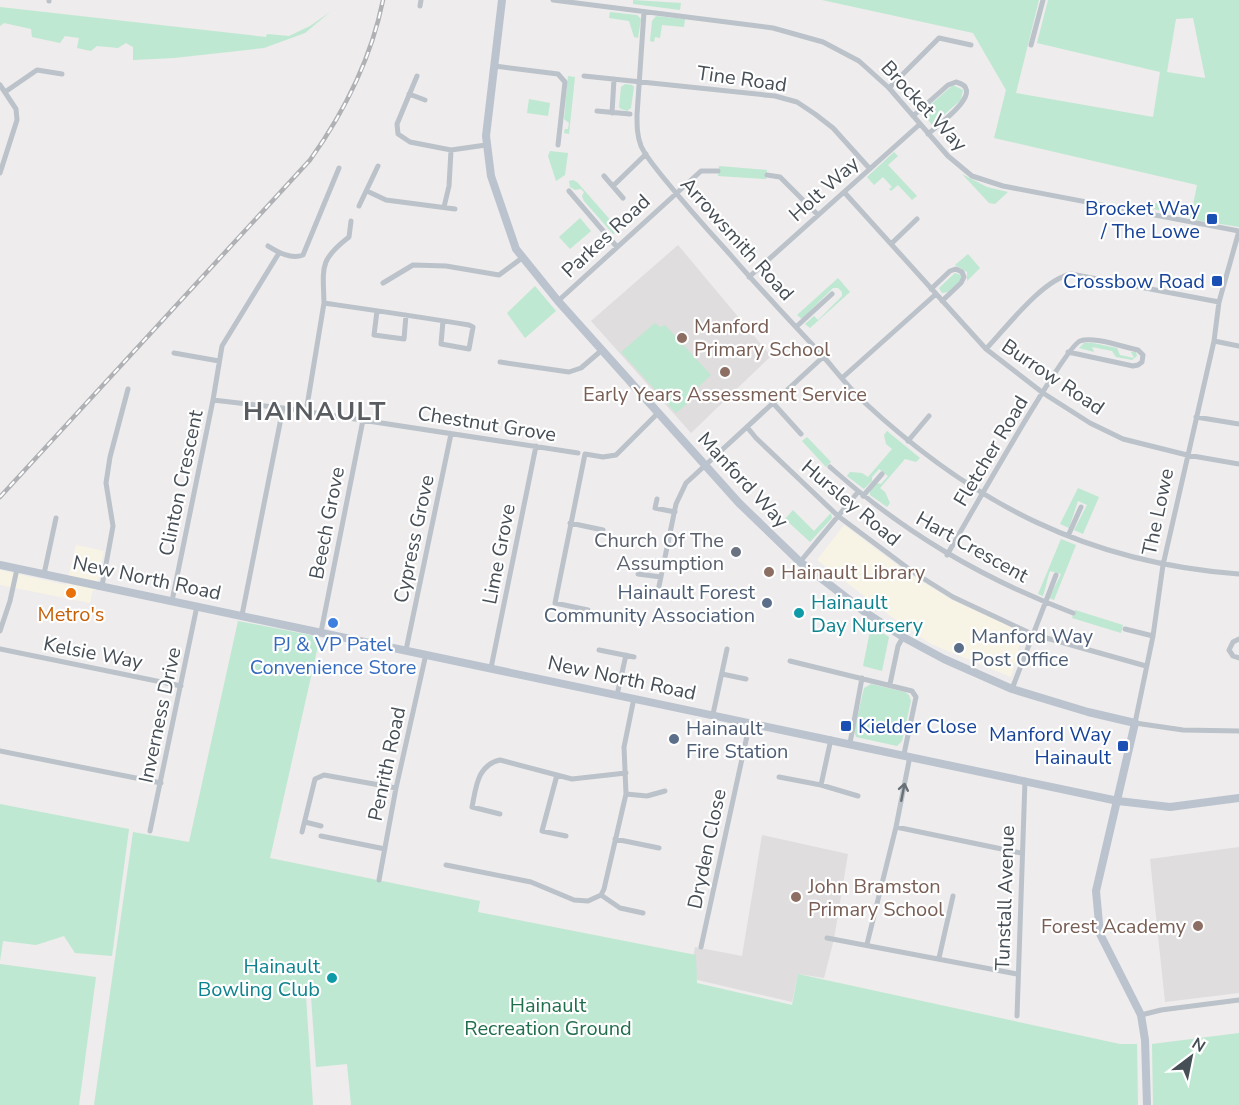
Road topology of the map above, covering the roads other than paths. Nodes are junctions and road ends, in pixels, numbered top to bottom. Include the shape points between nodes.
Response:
1 (502, 0) edge
2 (554, 0) edge
3 (1043, 0) edge
4 (644, 12) junction
5 (971, 45) dead end
6 (1031, 45) dead end
7 (495, 66) junction
8 (63, 74) dead end
9 (417, 76) dead end
10 (584, 76) dead end
11 (614, 79) junction
12 (639, 82) junction
13 (0, 85) edge
14 (889, 88) junction
15 (5, 92) junction
16 (409, 94) junction
17 (425, 100) dead end
18 (597, 111) dead end
19 (612, 112) junction
20 (630, 114) dead end
21 (913, 116) junction
22 (920, 124) junction
23 (928, 134) junction
24 (486, 145) junction
25 (558, 145) dead end
26 (451, 150) junction
27 (646, 154) junction
28 (378, 166) dead end
29 (339, 168) dead end
30 (870, 169) junction
31 (718, 171) dead end
32 (0, 173) edge
33 (766, 175) dead end
34 (604, 176) dead end
35 (613, 186) junction
36 (367, 191) junction
37 (569, 191) dead end
38 (581, 192) dead end
39 (844, 192) junction
40 (675, 193) junction
41 (575, 197) junction
42 (623, 198) dead end
43 (358, 206) dead end
44 (444, 207) junction
45 (455, 209) dead end
46 (818, 215) junction
47 (917, 219) dead end
48 (351, 221) dead end
49 (1239, 231) edge
50 (891, 244) junction
51 (268, 246) dead end
52 (617, 247) junction
53 (279, 252) junction
54 (522, 258) junction
55 (749, 277) junction
56 (383, 283) dead end
57 (931, 289) junction
58 (832, 294) dead end
59 (936, 294) junction
60 (558, 301) junction
61 (942, 302) junction
62 (1219, 302) junction
63 (324, 303) junction
64 (377, 311) junction
65 (406, 315) junction
66 (443, 321) junction
67 (796, 327) junction
68 (1214, 341) junction
69 (1239, 346) edge
70 (986, 349) junction
71 (602, 350) junction
72 (1068, 352) junction
73 (174, 353) dead end
74 (823, 357) junction
75 (219, 361) junction
76 (500, 362) dead end
77 (842, 378) junction
78 (128, 389) dead end
79 (1043, 393) junction
80 (213, 400) junction
81 (773, 403) junction
82 (284, 408) junction
83 (306, 412) junction
84 (658, 413) junction
85 (929, 416) dead end
86 (1196, 417) junction
87 (363, 420) junction
88 (1237, 422) edge
89 (747, 427) junction
90 (451, 434) junction
91 (801, 434) dead end
92 (908, 441) junction
93 (536, 446) junction
94 (578, 453) dead end
95 (1187, 455) junction
96 (705, 464) junction
97 (1239, 464) edge
98 (830, 467) dead end
99 (882, 474) dead end
100 (860, 494) junction
101 (982, 494) junction
102 (657, 499) dead end
103 (1081, 507) dead end
104 (675, 512) junction
105 (838, 516) junction
106 (56, 518) dead end
107 (570, 523) junction
108 (603, 530) dead end
109 (1068, 536) junction
110 (947, 555) junction
111 (800, 562) junction
112 (0, 565) edge
113 (1163, 565) junction
114 (17, 568) junction
115 (44, 574) junction
116 (638, 574) dead end
117 (1239, 574) edge
118 (1056, 575) dead end
119 (661, 577) junction
120 (102, 586) junction
121 (658, 591) dead end
122 (172, 601) junction
123 (1045, 602) junction
124 (198, 606) junction
125 (588, 610) dead end
126 (1072, 613) dead end
127 (242, 615) junction
128 (1125, 629) dead end
129 (0, 631) edge
130 (321, 632) junction
131 (1032, 633) junction
132 (1153, 636) junction
133 (903, 637) junction
134 (1239, 639) edge
135 (0, 650) edge
136 (406, 650) junction
137 (599, 650) dead end
138 (727, 650) dead end
139 (426, 654) junction
140 (626, 655) junction
141 (634, 657) dead end
142 (1239, 658) edge
143 (790, 661) dead end
144 (1146, 666) junction
145 (491, 668) junction
146 (722, 674) junction
147 (862, 678) junction
148 (746, 679) dead end
149 (890, 684) junction
150 (181, 686) junction
151 (1012, 688) junction
152 (617, 695) junction
153 (634, 698) junction
154 (713, 714) junction
155 (750, 722) junction
156 (1135, 723) junction
157 (1239, 731) edge
158 (831, 739) junction
159 (850, 743) junction
160 (0, 751) edge
161 (907, 755) junction
162 (626, 773) junction
163 (557, 775) junction
164 (779, 777) dead end
165 (1025, 780) junction
166 (161, 783) junction
167 (821, 785) junction
168 (396, 788) junction
169 (665, 791) dead end
170 (626, 794) junction
171 (858, 796) dead end
172 (1239, 798) edge
173 (1118, 801) junction
174 (500, 813) dead end
175 (305, 822) junction
176 (321, 826) dead end
177 (896, 827) junction
178 (150, 831) dead end
179 (302, 832) dead end
180 (321, 836) dead end
181 (566, 836) dead end
182 (615, 839) junction
183 (659, 848) dead end
184 (385, 849) junction
185 (1022, 853) junction
186 (446, 866) dead end
187 (379, 880) dead end
188 (600, 895) junction
189 (953, 896) dead end
190 (643, 913) dead end
191 (826, 938) dead end
192 (867, 944) junction
193 (701, 947) dead end
194 (939, 958) junction
195 (1017, 974) junction
196 (1239, 1000) edge
197 (1017, 1016) dead end
198 (1141, 1016) junction
199 (1147, 1105) edge

1 - 7 street, Manford Way
2 - 4 street, Brocket Way
3 - 6 street
4 - 12 street, Arrowsmith Road
4 - 14 street, Brocket Way via 773,28 823,42 860,61
5 - 14 street via 939,38
7 - 24 street, Manford Way
7 - 25 street via 558,74 565,82
8 - 15 street via 37,70
9 - 16 street
10 - 11 street, Tine Road
11 - 12 street, Tine Road
11 - 19 street
12 - 27 street, Arrowsmith Road via 637,130
12 - 30 street, Tine Road via 775,96 797,102 833,128
13 - 15 street
14 - 21 street, Brocket Way
15 - 32 street via 16,109 17,120
16 - 17 street
16 - 26 street via 397,124 398,134 410,142
18 - 19 street
19 - 20 street
21 - 22 street, Brocket Way
21 - 23 street via 952,83 965,86 965,99
22 - 23 street, Brocket Way
22 - 30 street, Holt Way
23 - 49 street, Brocket Way via 972,176 1003,186
24 - 26 street
24 - 54 street, Manford Way via 491,176
26 - 44 street
27 - 35 street
27 - 40 street, Arrowsmith Road
28 - 36 street
29 - 53 street via 303,255
30 - 39 street, Holt Way
31 - 40 street, Parkes Road via 701,171
33 - 46 street via 780,177
34 - 35 street
35 - 42 street
36 - 43 street
36 - 44 street via 386,200
37 - 41 street
38 - 41 street
39 - 46 street, Holt Way
39 - 50 street, Burrow Road
40 - 52 street, Parkes Road
40 - 55 street, Arrowsmith Road
41 - 52 street
44 - 45 street
46 - 55 street, Holt Way
47 - 50 street
48 - 63 street via 349,237 331,251 323,271
49 - 62 street, The Lowe
50 - 57 street, Burrow Road
51 - 53 street
52 - 60 street, Parkes Road
53 - 75 street via 222,346
54 - 56 street via 499,275 413,265
54 - 60 street, Manford Way
55 - 67 street, Arrowsmith Road
57 - 59 street, Burrow Road
57 - 61 street via 950,272 962,272 961,283
58 - 67 street
59 - 61 street, Burrow Road
59 - 77 street
60 - 71 street, Manford Way
61 - 70 street, Burrow Road
62 - 68 street, The Lowe
62 - 70 street via 1071,274 1045,286
63 - 64 street
63 - 83 street
64 - 65 street
64 - 65 street via 375,335 404,339
65 - 66 street
66 - 66 street via 472,327 470,349 441,344
67 - 74 street, Arrowsmith Road
68 - 69 street
68 - 86 street, The Lowe
70 - 79 street, Burrow Road
71 - 76 street via 581,368 569,372
71 - 84 street, Manford Way
72 - 72 street via 1080,341 1092,340 1138,350 1143,355 1142,362 1133,366
72 - 79 street, Fletcher Road
73 - 75 street
74 - 77 street, Arrowsmith Road
74 - 81 street
75 - 80 street
77 - 92 street, Arrowsmith Road
78 - 120 street via 106,483 113,526
79 - 95 street, Burrow Road via 1123,439
79 - 101 street, Fletcher Road
80 - 82 street, Clinton Crescent
80 - 122 street, Clinton Crescent
81 - 89 street
81 - 91 street
82 - 83 street, Chestnut Grove
82 - 127 street
83 - 87 street, Chestnut Grove
84 - 96 street, Manford Way
84 - 107 street via 616,455 585,454
85 - 92 street
86 - 88 street
86 - 95 street, The Lowe
87 - 90 street, Chestnut Grove
87 - 130 street, Beech Grove
89 - 96 street
89 - 105 street, Hursley Road
90 - 93 street, Chestnut Grove
90 - 136 street, Cypress Grove
92 - 101 street, Arrowsmith Road
93 - 94 street, Chestnut Grove
93 - 145 street, Lime Grove
95 - 97 street, Burrow Road
95 - 113 street, The Lowe
96 - 104 street via 686,483
96 - 111 street, Manford Way
98 - 100 street, Hart Crescent
99 - 100 street
100 - 105 street
100 - 110 street, Hart Crescent
101 - 109 street, Arrowsmith Road
101 - 110 street, Fletcher Road
102 - 104 street via 655,508
103 - 109 street
104 - 119 street
105 - 111 street
105 - 131 street, Hursley Road via 953,597
106 - 115 street
107 - 108 street
107 - 125 street via 555,603
109 - 113 street, Arrowsmith Road
110 - 123 street, Hart Crescent
111 - 133 street, Manford Way
112 - 114 street, New North Road
113 - 117 street, Arrowsmith Road
113 - 132 street, The Lowe
114 - 115 street, New North Road
114 - 129 street
115 - 120 street, New North Road
116 - 119 street
118 - 123 street
119 - 121 street
120 - 122 street, New North Road
122 - 124 street, New North Road
123 - 126 street, Hart Crescent
123 - 131 street
124 - 127 street, New North Road
124 - 150 street, Inverness Drive
127 - 130 street, New North Road
128 - 132 street
130 - 136 street, New North Road
131 - 144 street, Hursley Road
131 - 151 street
132 - 144 street, The Lowe
133 - 149 street
133 - 151 street, Manford Way
134 - 142 street via 1229,650
135 - 150 street, Kelsie Way
136 - 139 street, New North Road
137 - 140 street
138 - 146 street
139 - 145 street, New North Road
139 - 168 street, Penrith Road
140 - 141 street
140 - 152 street
143 - 147 street
144 - 156 street, The Lowe
145 - 152 street, New North Road
146 - 148 street
146 - 154 street
147 - 149 street
147 - 159 street
149 - 161 street via 915,694
150 - 166 street, Inverness Drive
151 - 156 street, Manford Way
152 - 153 street, New North Road
153 - 154 street, New North Road
153 - 162 street via 624,747
154 - 155 street, New North Road
155 - 158 street, New North Road
155 - 193 street, Dryden Close
156 - 157 street, Manford Way via 1183,730
156 - 173 street, The Lowe
158 - 159 street, New North Road
158 - 167 street
159 - 161 street, New North Road
160 - 166 street
161 - 165 street, New North Road
177 -> 161 street
162 - 163 street via 572,779
162 - 170 street
163 - 174 street via 500,760 493,762 483,769 472,807
163 - 181 street via 542,831
164 - 167 street
165 - 173 street, New North Road
165 - 185 street, Tunstall Avenue
166 - 178 street, Inverness Drive
167 - 171 street
168 - 175 street via 324,775 315,779
168 - 184 street, Penrith Road
169 - 170 street via 647,796
170 - 182 street
172 - 173 street, New North Road via 1170,807
173 - 198 street, The Lowe via 1096,891 1100,933
175 - 176 street
175 - 179 street
177 - 185 street
177 - 192 street
180 - 184 street
182 - 183 street
182 - 188 street
184 - 187 street, Penrith Road
185 - 195 street, Tunstall Avenue
186 - 188 street via 531,882 574,900 588,901
188 - 190 street via 620,908
189 - 194 street
191 - 192 street
192 - 194 street
194 - 195 street
195 - 197 street, Tunstall Avenue
196 - 198 street
198 - 199 street, The Lowe

